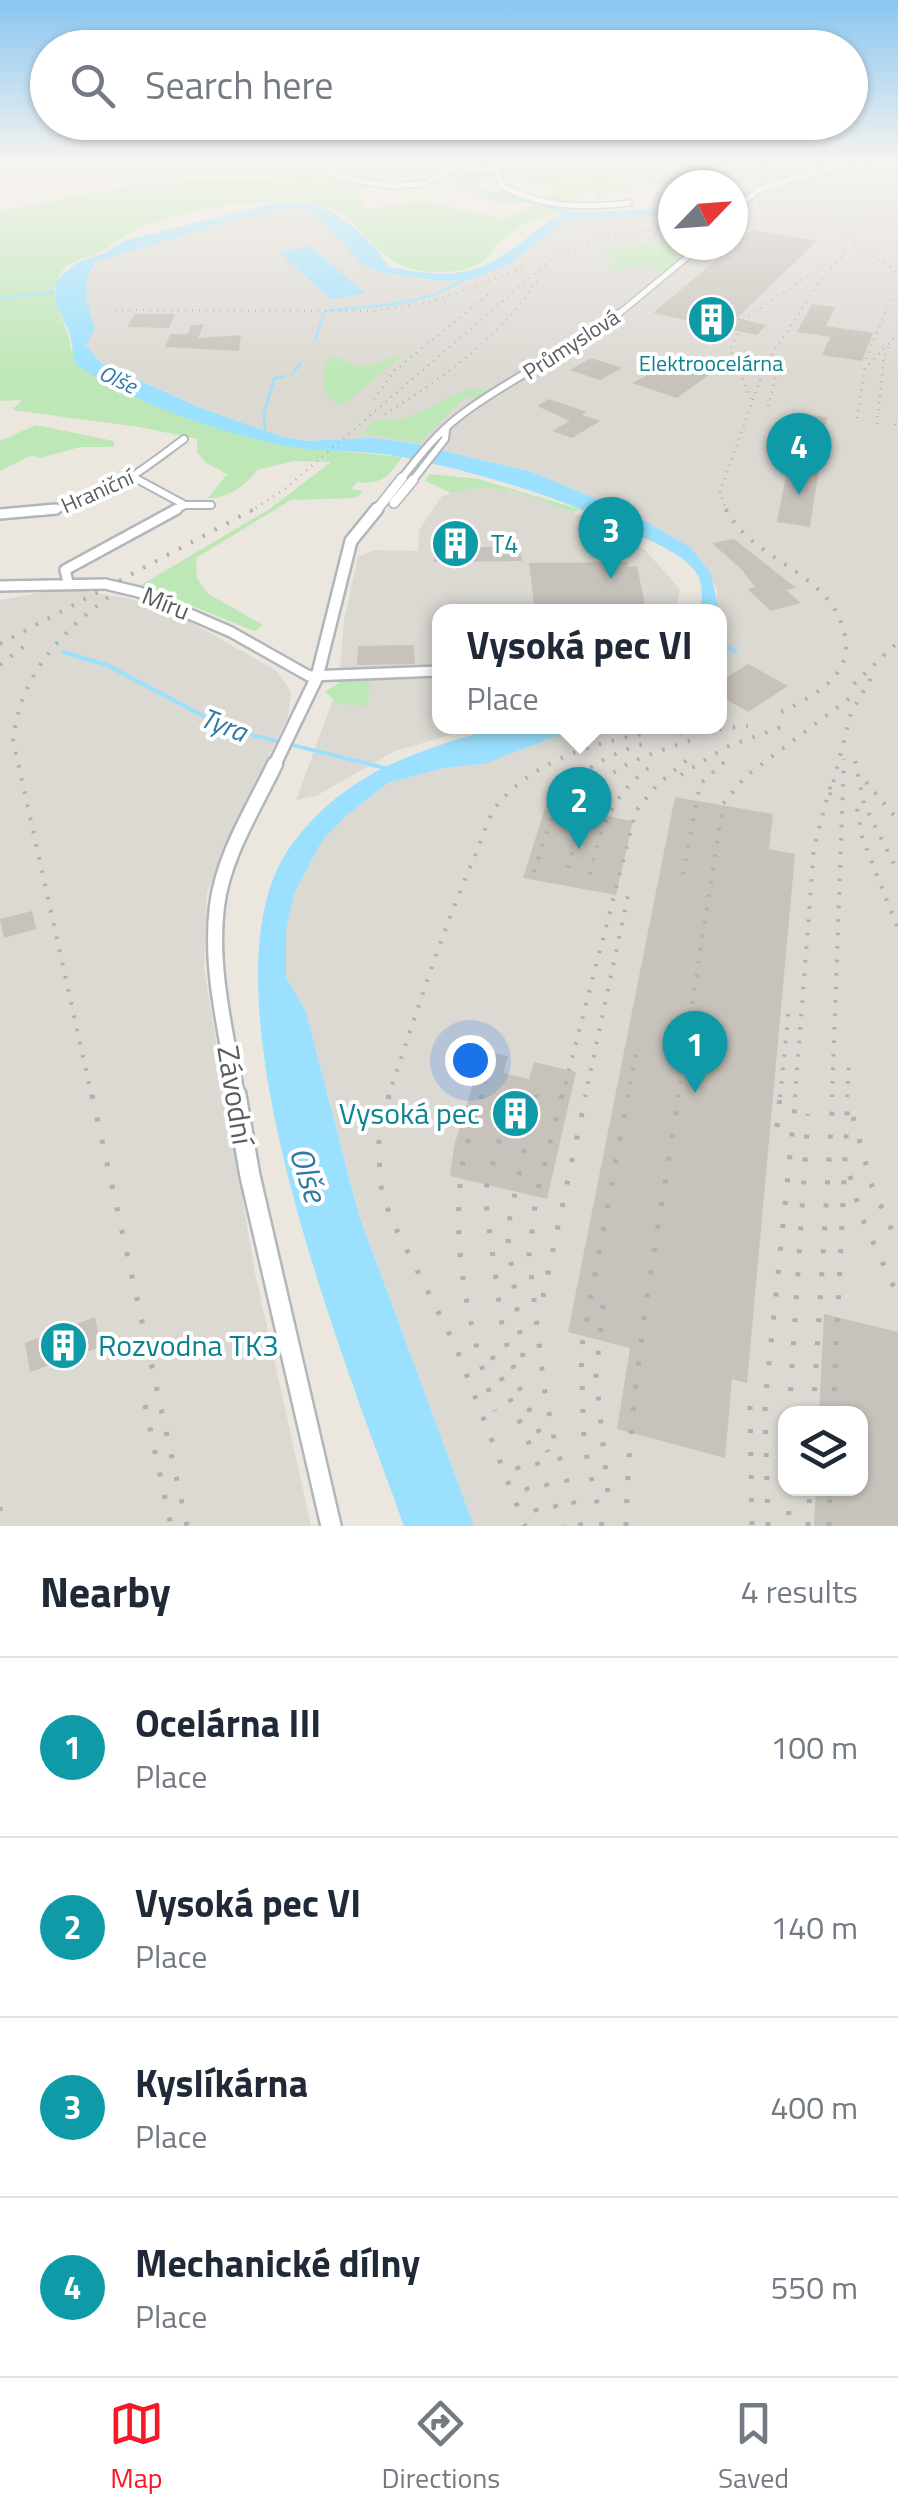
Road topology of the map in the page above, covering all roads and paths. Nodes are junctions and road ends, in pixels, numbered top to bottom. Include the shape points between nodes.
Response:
1 (684, 260) edge
2 (184, 440) dead end
3 (135, 478) junction
4 (408, 479) joint
5 (211, 504) dead end
6 (182, 507) junction
7 (0, 514) edge
8 (68, 582) junction
9 (0, 586) edge
10 (432, 671) edge
11 (317, 677) junction
12 (331, 1526) edge

1 - 4 street, Průmyslová via 594,334 470,407
2 - 3 street, Hraniční
3 - 6 street
3 - 7 street, Hraniční via 61,509
4 - 11 street, Závodní via 390,507 352,541
5 - 6 street
6 - 8 street via 81,558 65,570
8 - 9 street, Míru
8 - 11 street, Míru, bridge via 105,584 184,609
10 - 11 street
11 - 12 street, Závodní via 223,879 215,932 250,1176

